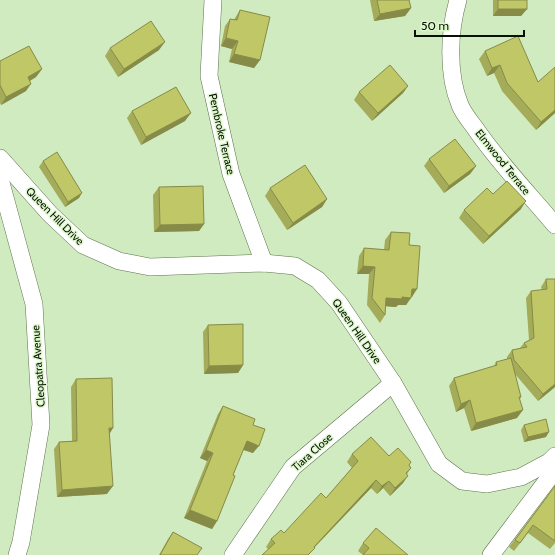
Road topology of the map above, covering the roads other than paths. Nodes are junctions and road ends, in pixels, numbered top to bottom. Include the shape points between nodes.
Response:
1 (213, 0) edge
2 (458, 0) edge
3 (0, 158) edge
4 (0, 179) edge
5 (555, 225) edge
6 (264, 263) junction
7 (393, 383) junction
8 (555, 456) edge
9 (555, 470) edge
10 (17, 555) edge
11 (233, 555) edge
12 (491, 555) edge

1 - 6 street, Pembroke Terrace via 209,76 231,174
2 - 5 street, Elmwood Terrace via 453,17 452,62 460,106 491,151
3 - 6 street, Queen Hill Drive via 50,214 83,245 119,262 150,267
4 - 10 street, Cleopatra Avenue via 34,304 41,425
6 - 7 street, Queen Hill Drive via 295,266 318,280 339,303
7 - 8 street, Queen Hill Drive via 439,464 462,481 487,484 521,477
7 - 11 street, Tiara Close via 293,467
9 - 12 street

